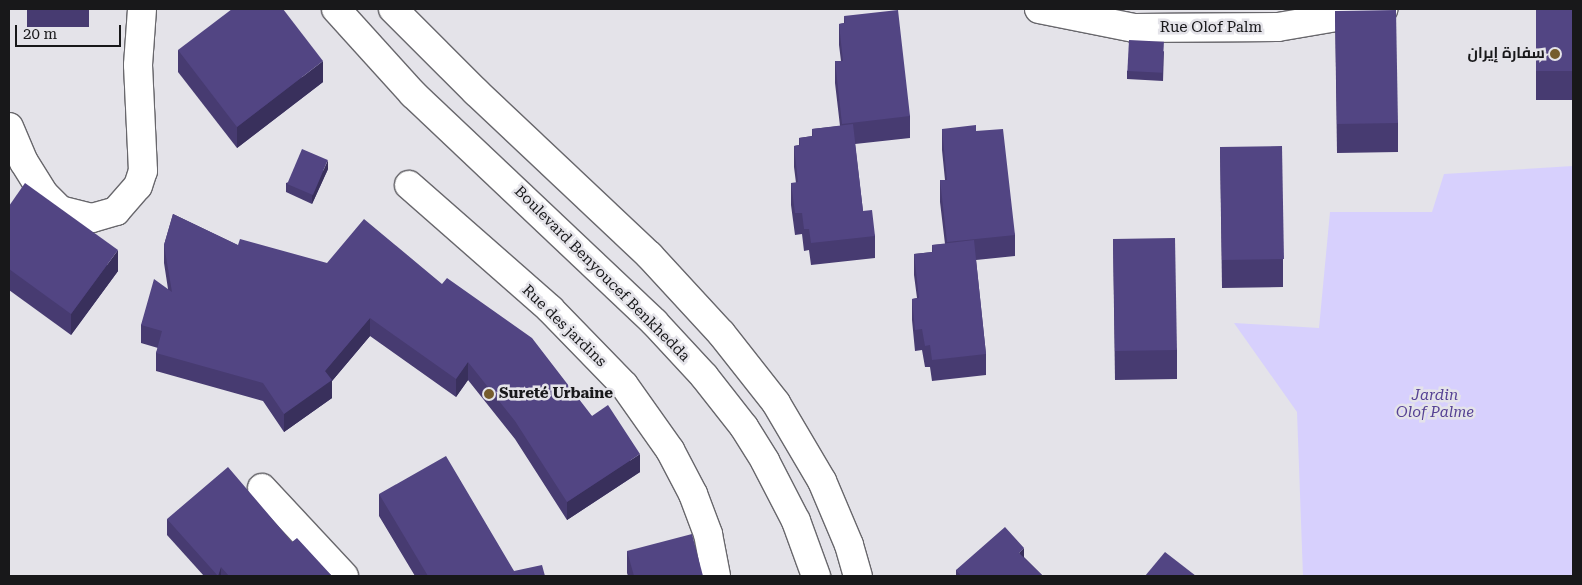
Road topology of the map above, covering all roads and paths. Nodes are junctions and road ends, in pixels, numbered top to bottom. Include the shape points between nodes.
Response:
1 (142, 9) edge
2 (336, 9) edge
3 (393, 9) edge
4 (1039, 9) edge
5 (1383, 9) edge
6 (9, 127) edge
7 (409, 185) dead end
8 (262, 488) dead end
9 (344, 576) edge
10 (716, 576) edge
11 (816, 576) edge
12 (858, 576) edge

1 - 6 main road via 138,65 143,171 138,186 116,210 92,218 60,210 44,194 24,162
2 - 11 main road, Boulevard Benyoucef Benkhedda via 413,94 647,316 704,376 744,427 765,461 796,521
3 - 12 main road via 649,255 721,333 776,403 822,481 849,545
4 - 5 main road, Rue Olof Palm via 1134,28 1278,27
7 - 10 main road, Rue des jardins via 550,309 624,385 670,450 693,494 708,534
8 - 9 main road

